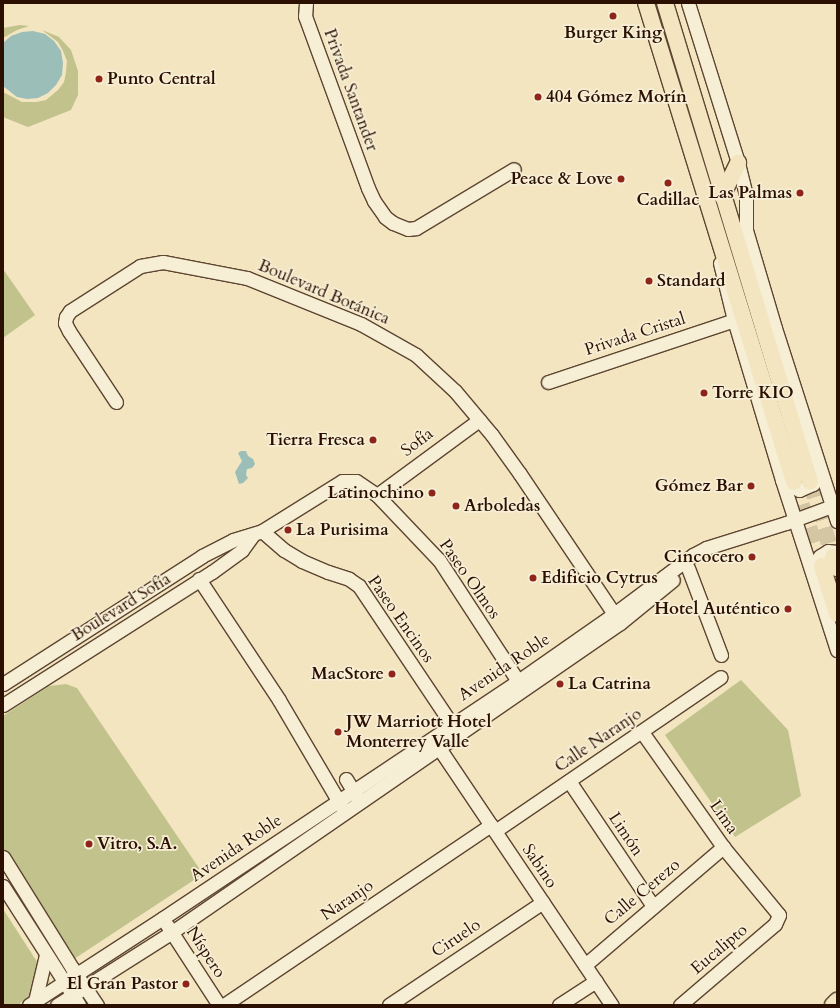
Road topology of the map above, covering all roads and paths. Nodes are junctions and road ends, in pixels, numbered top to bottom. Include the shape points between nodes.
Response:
1 (306, 3) edge
2 (646, 3) edge
3 (665, 3) edge
4 (688, 3) edge
5 (738, 163) junction
6 (514, 169) dead end
7 (722, 196) junction
8 (718, 236) junction
9 (734, 320) junction
10 (548, 382) dead end
11 (116, 402) dead end
12 (479, 420) junction
13 (819, 467) junction
14 (788, 481) junction
15 (810, 482) tunnel mouth
16 (372, 491) junction
17 (834, 513) edge
18 (796, 523) junction
19 (258, 533) junction
20 (828, 563) edge
21 (688, 568) junction
22 (199, 579) junction
23 (837, 614) edge
24 (617, 618) junction
25 (837, 650) edge
26 (722, 655) dead end
27 (721, 678) dead end
28 (518, 681) junction
29 (3, 684) edge
30 (3, 705) edge
31 (452, 725) junction
32 (642, 732) junction
33 (439, 748) junction
34 (346, 779) dead end
35 (570, 781) junction
36 (356, 796) junction
37 (341, 806) junction
38 (493, 828) junction
39 (723, 847) junction
40 (3, 857) edge
41 (3, 886) edge
42 (543, 902) junction
43 (653, 906) junction
44 (163, 918) junction
45 (779, 918) joint
46 (172, 932) junction
47 (46, 955) junction
48 (585, 964) junction
49 (76, 975) junction
50 (596, 980) junction
51 (64, 983) junction
52 (85, 987) junction
53 (76, 1000) edge
54 (837, 1001) edge
55 (32, 1003) edge
56 (57, 1005) edge
57 (97, 1005) edge
58 (219, 1005) edge
59 (224, 1005) edge
60 (389, 1005) edge
61 (559, 1005) edge
62 (612, 1005) edge
63 (680, 1005) edge
64 (833, 1005) edge

1 - 6 street, Privada Santander via 305,16 368,188 374,201 389,220 402,227 416,228
2 - 8 main road
3 - 7 main road
4 - 5 street
5 - 7 main road
5 - 13 street via 746,196 746,230
7 - 15 main road
8 - 9 street via 720,267
8 - 14 main road
9 - 10 street, Privada Cristal
9 - 14 street
11 - 12 street, Boulevard Botánica via 69,330 65,323 66,317 70,311 140,266 163,262 247,278 361,324 416,355 455,391
12 - 16 street, Sofía
12 - 24 street, Boulevard Botánica via 537,498
13 - 14 street via 816,480 803,490 794,489
13 - 17 street
14 - 18 street
16 - 19 street, Boulevard Sofía via 356,481 342,481
16 - 28 street, Paseo Olmos via 439,560
17 - 18 street, Avenida Roble
18 - 20 street
18 - 21 street, Avenida Roble via 720,552
18 - 24 street, Avenida Roble via 698,552 684,560
19 - 22 street, Boulevard Sofía via 242,550
19 - 29 street, Boulevard Sofía via 233,540 202,556
19 - 31 street, Paseo Encinos via 302,561 349,579 359,586
20 - 23 main road
20 - 25 street
21 - 24 street, Avenida Roble
21 - 26 street
22 - 30 street, Boulevard Sofía
22 - 37 street via 279,700
24 - 28 street, Avenida Roble
24 - 33 street, Avenida Roble
27 - 32 street, Calle Naranjo
28 - 31 street, Avenida Roble
31 - 36 street, Avenida Roble
32 - 35 street, Calle Naranjo
32 - 39 street, Lima
33 - 36 street, Avenida Roble
33 - 38 street, Sabino
34 - 36 street
35 - 38 street, Calle Naranjo
35 - 43 street, Limón
36 - 37 street, Avenida Roble
37 - 44 street, Avenida Roble
37 - 46 street, Avenida Roble
38 - 42 street, Sabino
38 - 59 street, Naranjo
39 - 43 street, Calle Cerezo
39 - 45 street, Lima via 777,911
40 - 49 street
41 - 47 street
42 - 48 street, Sabino
42 - 60 street, Ciruelo
43 - 48 street, Calle Cerezo
44 - 46 street, Níspero
44 - 49 street, Avenida Roble
45 - 63 street, Eucalipto
46 - 52 street, Avenida Roble
46 - 58 street, Níspero
47 - 51 street
47 - 55 street
48 - 50 street, Sabino
49 - 51 street, Avenida Roble
49 - 52 street
50 - 61 street
50 - 62 street, Sabino
51 - 53 street
51 - 55 street, Avenida Roble
52 - 53 street, Avenida Roble
52 - 57 street
53 - 56 street, Avenida Roble
54 - 64 main road

